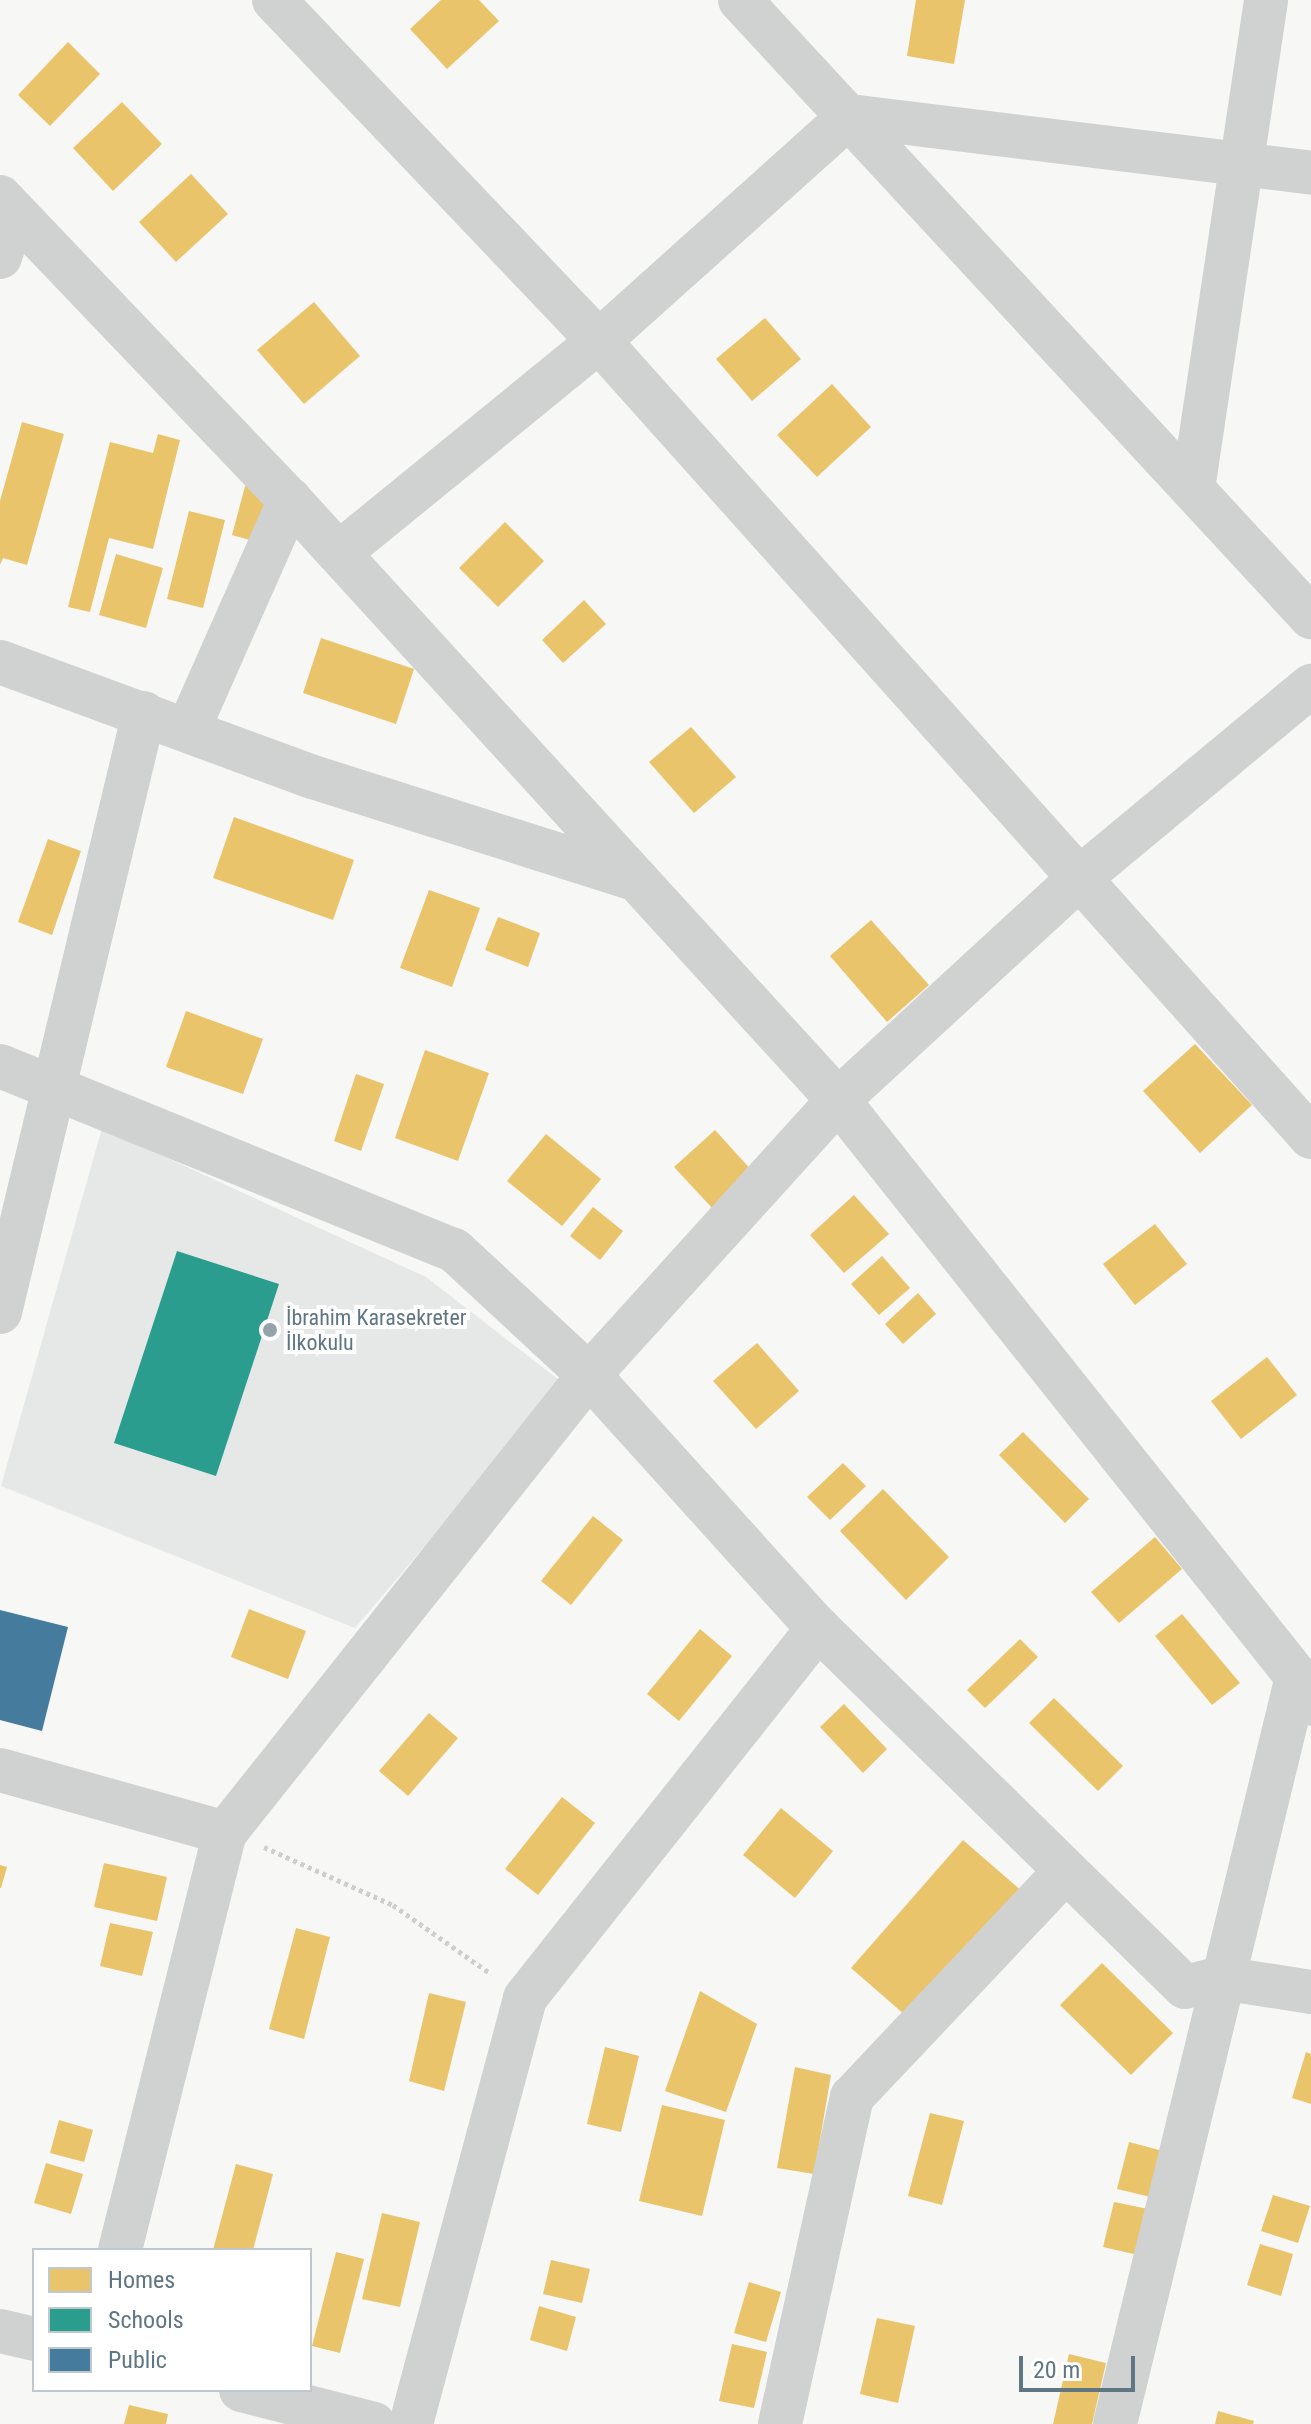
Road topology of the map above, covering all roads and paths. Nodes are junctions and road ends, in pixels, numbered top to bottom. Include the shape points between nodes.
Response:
1 (274, 0) edge
2 (740, 0) edge
3 (1266, 0) edge
4 (850, 116) junction
5 (1246, 162) junction
6 (1311, 173) edge
7 (7, 205) edge
8 (0, 257) edge
9 (599, 341) junction
10 (1193, 489) junction
11 (290, 500) junction
12 (339, 553) junction
13 (1311, 617) edge
14 (0, 662) edge
15 (1311, 686) edge
16 (144, 713) junction
17 (188, 730) junction
18 (1082, 876) junction
19 (638, 880) junction
20 (0, 1066) edge
21 (53, 1084) junction
22 (838, 1100) junction
23 (1311, 1137) edge
24 (0, 1312) edge
25 (589, 1375) junction
26 (818, 1628) junction
27 (1304, 1690) edge
28 (0, 1770) edge
29 (225, 1833) junction
30 (1063, 1874) junction
31 (1221, 1978) junction
32 (1311, 1992) edge
33 (525, 1998) junction
34 (121, 2248) edge
35 (0, 2331) edge
36 (32, 2339) edge
37 (249, 2392) edge
38 (374, 2424) edge
39 (411, 2424) edge
40 (780, 2424) edge
41 (1115, 2424) edge

1 - 9 street
2 - 4 street
3 - 5 street
4 - 5 street
4 - 9 street
4 - 10 street
5 - 6 street
5 - 10 street
7 - 8 street
7 - 11 street
9 - 12 street
9 - 18 street
10 - 13 street
11 - 12 street
11 - 17 street
12 - 19 street
14 - 16 street
15 - 18 street
16 - 17 street
16 - 21 street
17 - 19 street
18 - 22 street
18 - 23 street
19 - 22 street
20 - 21 street
21 - 24 street
21 - 25 street via 454,1250
22 - 25 street
22 - 27 street
25 - 26 street
25 - 29 street
26 - 30 street
26 - 33 street
27 - 31 street
28 - 29 street
29 - 33 path via 393,1905
29 - 34 street
30 - 31 street via 1185,1987
30 - 40 street via 852,2097
31 - 32 street
31 - 41 street
33 - 39 street
35 - 36 street
37 - 38 street

